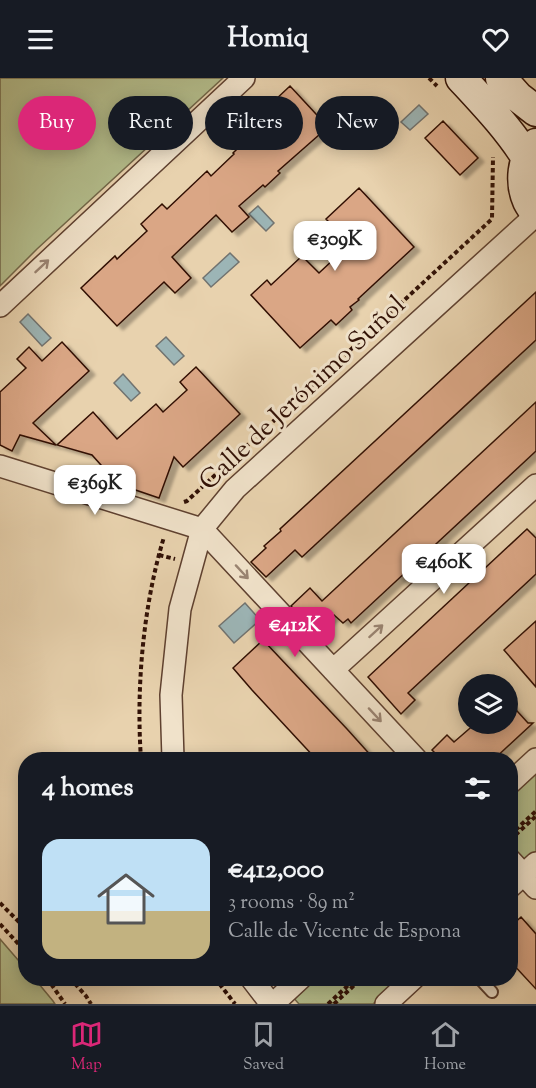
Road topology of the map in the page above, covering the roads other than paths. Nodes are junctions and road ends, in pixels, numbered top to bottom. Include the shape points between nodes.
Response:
1 (244, 78) edge
2 (461, 78) edge
3 (501, 78) edge
4 (536, 111) edge
5 (531, 151) edge
6 (536, 214) edge
7 (0, 306) edge
8 (0, 466) edge
9 (534, 492) edge
10 (202, 530) junction
11 (333, 670) junction
12 (173, 752) edge
13 (409, 752) edge
14 (536, 759) edge
15 (518, 776) edge
16 (254, 986) edge
17 (257, 986) edge
18 (293, 986) edge
19 (405, 986) edge
20 (486, 986) edge
21 (492, 992) dead end
22 (263, 1004) edge
23 (272, 1004) edge
24 (386, 1004) edge

7 -> 1 street
2 - 5 street
3 - 4 street
5 - 6 street via 523,172 527,199
6 - 10 street, Calle de Jerónimo Suñol via 235,489
8 - 10 street
11 -> 9 street
10 -> 11 street
10 - 12 street, Calle de Jerónimo Suñol via 180,609 171,695
11 -> 13 street
14 - 15 street
16 - 22 street
17 - 23 street
18 - 23 street
19 - 24 street
20 - 21 lane

